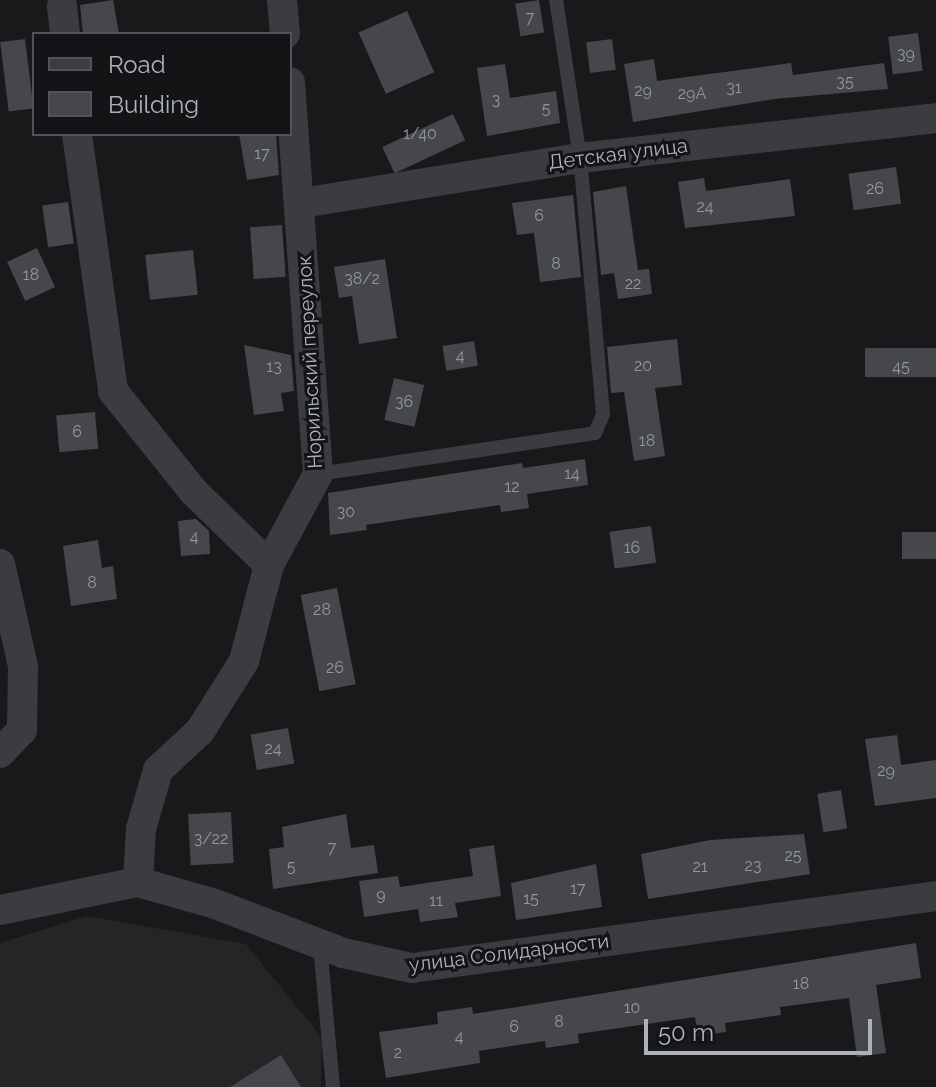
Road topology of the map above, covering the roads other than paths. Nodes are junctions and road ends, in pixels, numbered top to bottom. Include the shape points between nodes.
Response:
1 (282, 0) edge
2 (556, 0) edge
3 (285, 32) edge
4 (292, 102) edge
5 (936, 118) edge
6 (77, 136) edge
7 (580, 158) junction
8 (302, 203) junction
9 (318, 474) junction
10 (0, 564) edge
11 (269, 565) junction
12 (0, 753) edge
13 (138, 882) junction
14 (936, 896) edge
15 (0, 910) edge
16 (320, 944) junction
17 (333, 1087) edge

1 - 3 street
2 - 7 lane
4 - 8 street, Норильский переулок
5 - 7 street, Детская улица
6 - 11 street via 113,391 193,491
7 - 8 street, Детская улица
7 - 9 lane via 603,414 595,433
8 - 9 street, Норильский переулок
9 - 11 street, Норильский переулок
10 - 12 street via 23,666 22,730
11 - 13 street, Норильский переулок via 244,661 200,731 158,770 141,829
13 - 15 street, улица Солидарности
13 - 16 street, улица Солидарности via 215,904
14 - 16 street, улица Солидарности via 412,968
16 - 17 lane

